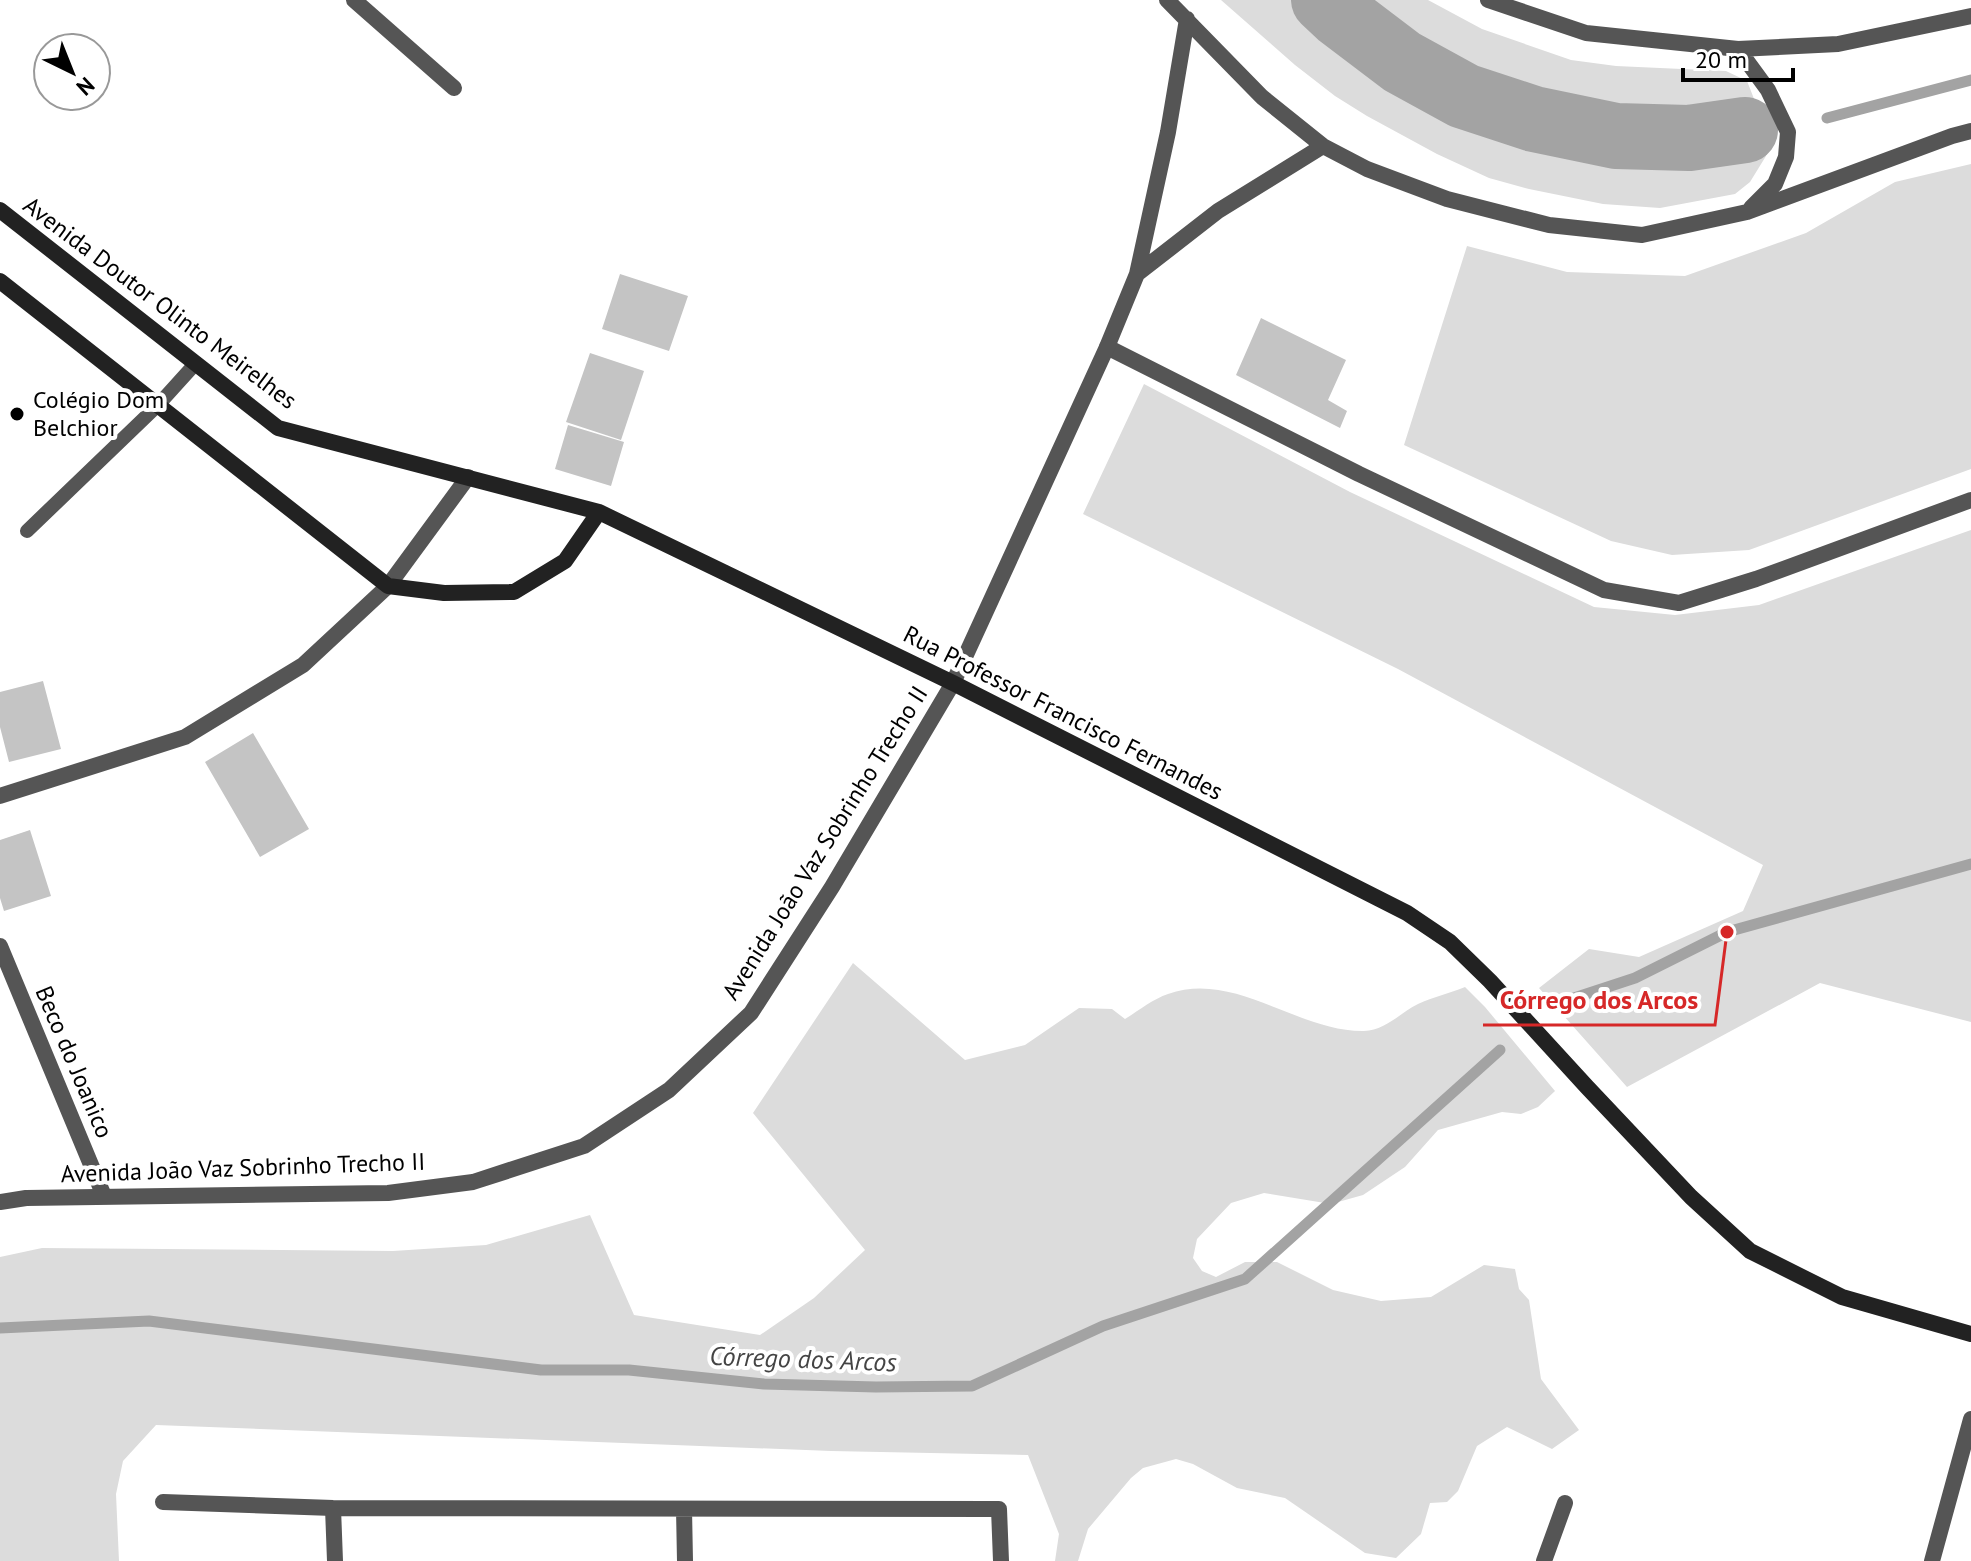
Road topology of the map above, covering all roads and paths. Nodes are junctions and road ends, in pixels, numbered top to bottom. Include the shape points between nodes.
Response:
1 (354, 0) edge
2 (1167, 0) edge
3 (1488, 0) edge
4 (1971, 16) edge
5 (1187, 19) junction
6 (1738, 49) junction
7 (454, 88) dead end
8 (1971, 131) edge
9 (1323, 146) junction
10 (0, 210) edge
11 (1747, 212) junction
12 (1137, 274) junction
13 (0, 281) edge
14 (1107, 347) junction
15 (196, 363) junction
16 (158, 405) junction
17 (468, 477) junction
18 (1971, 500) edge
19 (599, 512) junction
20 (27, 531) dead end
21 (388, 586) junction
22 (953, 683) junction
23 (0, 796) edge
24 (0, 946) edge
25 (104, 1196) junction
26 (0, 1202) edge
27 (1971, 1334) edge
28 (1971, 1419) edge
29 (163, 1502) dead end
30 (1565, 1503) dead end
31 (333, 1508) junction
32 (684, 1509) junction
33 (335, 1561) edge
34 (685, 1561) edge
35 (1001, 1561) edge
36 (1544, 1561) edge
37 (1932, 1561) edge

1 - 7 street
2 - 5 street
3 - 6 street via 1586,33
4 - 6 street via 1838,44
5 - 9 street via 1262,97
5 - 12 street, Avenida João Vaz Sobrinho Trecho II
6 - 11 street via 1768,90 1788,132 1786,157 1775,184
8 - 11 street
9 - 11 street via 1447,199 1549,225 1642,235
9 - 12 street via 1218,211
10 - 15 main road, Avenida Doutor Olinto Meirelhes
12 - 14 street, Avenida João Vaz Sobrinho Trecho II
13 - 16 main road
14 - 18 street via 1604,590 1679,603
14 - 22 street, Avenida João Vaz Sobrinho Trecho II
15 - 16 lane
15 - 17 main road, Avenida Doutor Olinto Meirelhes via 278,428
16 - 20 lane
16 - 21 main road
17 - 19 main road, Avenida Doutor Olinto Meirelhes
17 - 21 street
19 - 21 main road via 565,561 514,592 444,593
19 - 22 main road, Rua Professor Francisco Fernandes
21 - 23 street via 303,665 185,737
22 - 25 street, Avenida João Vaz Sobrinho Trecho II via 751,1013 669,1090 584,1146 473,1182 388,1193
22 - 27 main road, Rua Professor Francisco Fernandes via 1407,913 1450,942 1490,981 1691,1197 1750,1251 1842,1297
24 - 25 street, Beco do Joanico
25 - 26 street, Avenida João Vaz Sobrinho Trecho II
28 - 37 street
29 - 31 street
30 - 36 street
31 - 32 street
31 - 33 street
32 - 34 street
32 - 35 street via 999,1509

